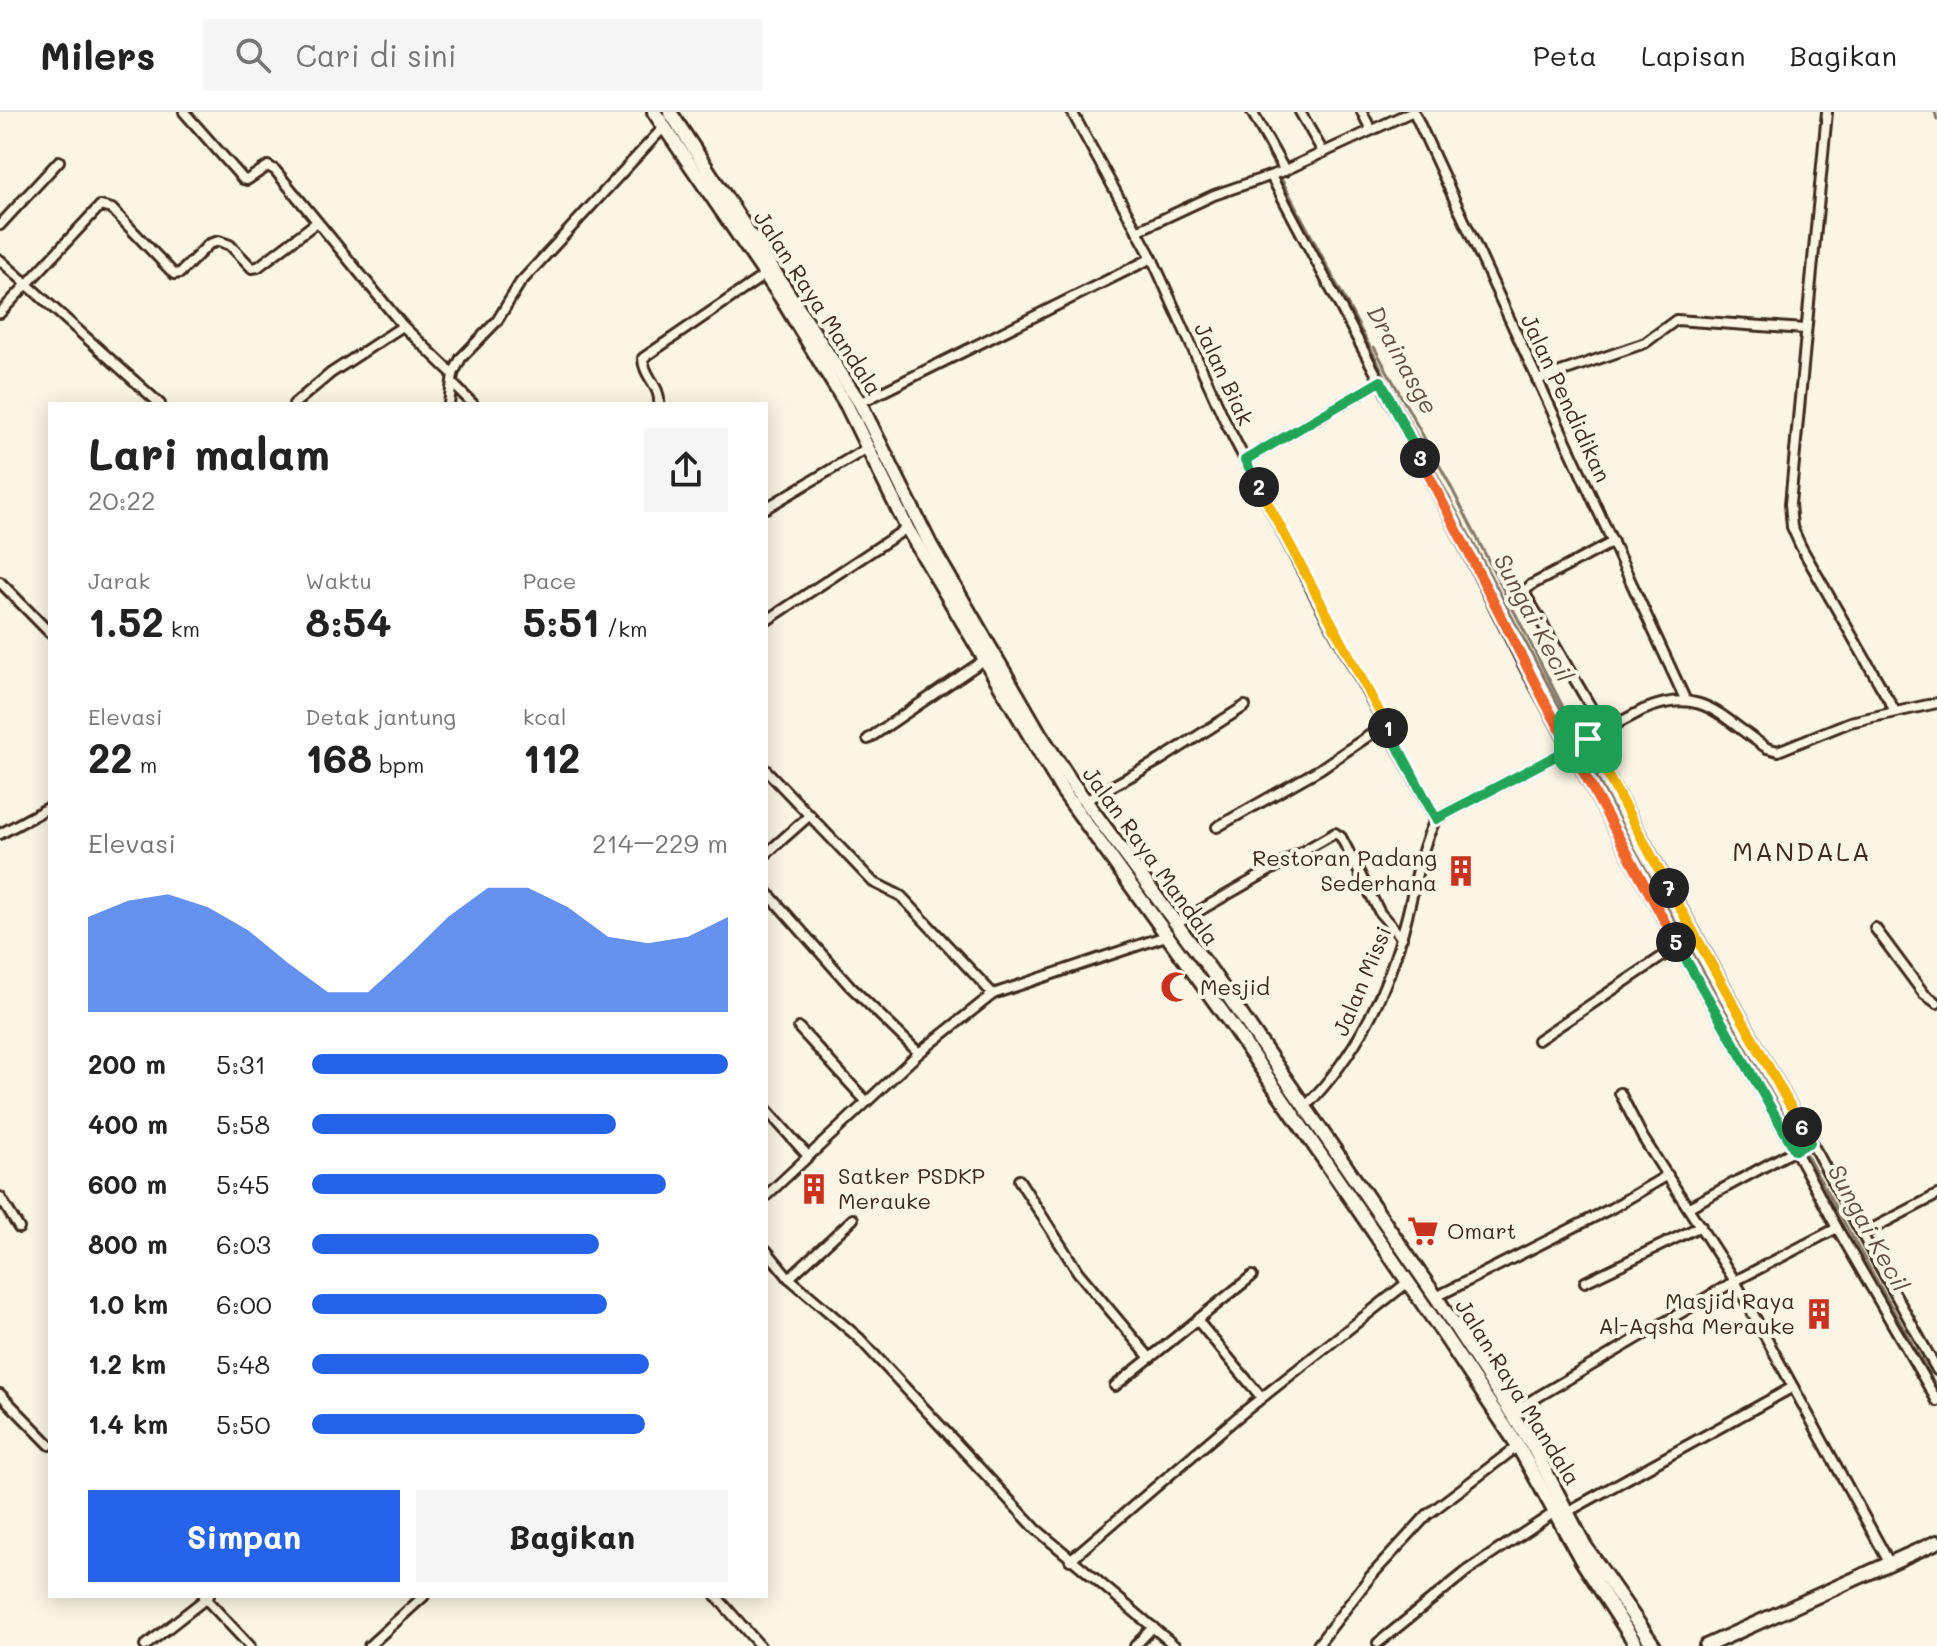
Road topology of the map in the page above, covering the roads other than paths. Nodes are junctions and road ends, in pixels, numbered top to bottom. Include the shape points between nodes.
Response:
1 (184, 112) edge
2 (654, 112) edge
3 (670, 112) edge
4 (1072, 112) edge
5 (1252, 112) edge
6 (1300, 112) edge
7 (1362, 112) edge
8 (1412, 112) edge
9 (1827, 112) edge
10 (663, 128) junction
11 (1371, 130) junction
12 (1323, 152) junction
13 (59, 161) dead end
14 (1278, 173) junction
15 (317, 222) junction
16 (0, 225) edge
17 (739, 227) junction
18 (1137, 231) junction
19 (1152, 258) junction
20 (0, 260) edge
21 (766, 274) junction
22 (27, 286) junction
23 (0, 313) edge
24 (403, 326) junction
25 (1805, 329) junction
26 (453, 379) junction
27 (1537, 380) junction
28 (1381, 381) junction
29 (158, 402) edge
30 (296, 402) edge
31 (449, 402) edge
32 (471, 402) edge
33 (659, 402) edge
34 (860, 403) junction
35 (869, 447) junction
36 (1245, 460) junction
37 (768, 507) edge
38 (907, 528) junction
39 (1613, 542) junction
40 (0, 582) edge
41 (768, 620) edge
42 (48, 631) edge
43 (988, 657) junction
44 (1685, 699) junction
45 (1937, 703) edge
46 (1245, 706) dead end
47 (1895, 711) junction
48 (1386, 724) junction
49 (1604, 730) junction
50 (868, 739) dead end
51 (1578, 743) junction
52 (768, 772) edge
53 (1085, 801) junction
54 (48, 808) edge
55 (810, 815) junction
56 (1436, 819) junction
57 (1217, 827) dead end
58 (0, 834) edge
59 (768, 852) edge
60 (768, 893) edge
61 (1875, 928) dead end
62 (1172, 930) junction
63 (1402, 938) junction
64 (1678, 946) junction
65 (993, 994) junction
66 (1937, 1003) edge
67 (799, 1028) dead end
68 (1538, 1040) dead end
69 (919, 1053) junction
70 (1620, 1093) dead end
71 (866, 1101) junction
72 (1304, 1108) junction
73 (768, 1111) edge
74 (1802, 1146) junction
75 (808, 1156) junction
76 (1668, 1175) junction
77 (1019, 1180) dead end
78 (768, 1194) edge
79 (1937, 1195) edge
80 (0, 1197) edge
81 (1689, 1207) junction
82 (853, 1219) dead end
83 (1701, 1226) junction
84 (19, 1228) dead end
85 (1837, 1228) junction
86 (1862, 1234) junction
87 (768, 1252) edge
88 (1252, 1276) dead end
89 (789, 1278) junction
90 (1735, 1281) junction
91 (1408, 1282) junction
92 (1585, 1282) dead end
93 (1436, 1297) junction
94 (1197, 1320) junction
95 (1442, 1320) junction
96 (1150, 1358) junction
97 (1937, 1370) edge
98 (1115, 1386) dead end
99 (1793, 1387) junction
100 (0, 1394) edge
101 (1261, 1397) junction
102 (1937, 1401) edge
103 (1512, 1412) junction
104 (48, 1443) edge
105 (1518, 1446) junction
106 (1561, 1512) junction
107 (1937, 1542) edge
108 (1070, 1560) junction
109 (1890, 1564) junction
110 (205, 1598) edge
111 (207, 1598) edge
112 (422, 1598) edge
113 (718, 1598) edge
114 (1153, 1627) junction
115 (1378, 1643) dead end
116 (145, 1646) edge
117 (250, 1646) edge
118 (369, 1646) edge
119 (760, 1646) edge
120 (1135, 1646) edge
121 (1175, 1646) edge
122 (1317, 1646) edge
123 (1637, 1646) edge
124 (1654, 1646) edge
125 (1706, 1646) edge

1 - 15 street via 243,179 272,168
2 - 10 highway, Jalan Raya Mandala
3 - 17 highway, Jalan Raya Mandala
4 - 18 street, Jalan Biak
5 - 14 street
6 - 12 street
7 - 11 street
8 - 11 street
8 - 27 street, Jalan Pendidikan
9 - 25 street
10 - 17 highway, Jalan Raya Mandala
10 - 26 street via 520,283 497,321 461,358
11 - 12 street
12 - 14 street
13 - 16 street
14 - 18 street via 1214,195
14 - 28 street
15 - 22 street via 258,267 252,268 219,241 174,274 104,206 94,210
15 - 24 street
17 - 21 highway, Jalan Raya Mandala
17 - 34 highway, Jalan Raya Mandala
18 - 19 street, Jalan Biak
19 - 34 street
19 - 36 street, Jalan Biak
20 - 22 street
21 - 33 street via 643,358
21 - 35 highway, Jalan Raya Mandala
22 - 23 street
22 - 29 street
24 - 26 street
24 - 30 street
25 - 27 street via 1676,320 1645,343
25 - 47 street via 1792,527
26 - 31 street
26 - 32 street
27 - 39 street, Jalan Pendidikan
28 - 36 street
28 - 51 street
34 - 43 highway, Jalan Raya Mandala
35 - 37 street
35 - 38 highway, Jalan Raya Mandala
36 - 48 street, Jalan Biak
38 - 41 street
38 - 43 highway, Jalan Raya Mandala
39 - 44 street, Jalan Pendidikan
39 - 49 street via 1524,592
40 - 42 street
43 - 50 street
43 - 53 highway, Jalan Raya Mandala
43 - 62 highway, Jalan Raya Mandala via 1062,790
44 - 47 street via 1700,702 1778,751 1850,722
44 - 49 street via 1651,707
45 - 47 street
46 - 53 street
48 - 56 street, Jalan Biak
48 - 57 street via 1320,769
49 - 51 street
51 - 56 street
51 - 64 street
51 - 74 street
52 - 55 street
53 - 62 highway, Jalan Raya Mandala
54 - 58 street
55 - 59 street
55 - 65 street via 873,882 901,896
56 - 63 street, Jalan Missi
60 - 69 street via 850,986
61 - 66 street via 1924,994
62 - 63 street via 1335,833 1380,913
62 - 65 street
62 - 72 highway, Jalan Raya Mandala
62 - 91 highway, Jalan Raya Mandala
63 - 72 street, Jalan Missi via 1363,1035
64 - 68 street
64 - 74 street
65 - 69 street
67 - 71 street
69 - 71 street
70 - 76 street
71 - 75 street
72 - 93 highway, Jalan Raya Mandala
73 - 75 street
74 - 81 street
74 - 85 street
74 - 86 street
75 - 78 street
76 - 81 street
76 - 93 street
77 - 96 street via 1078,1272
79 - 86 street
80 - 84 street
81 - 83 street
82 - 89 street
83 - 90 street
83 - 92 street
85 - 90 street
85 - 102 street
86 - 97 street
87 - 89 street
88 - 94 street
89 - 108 street via 859,1338
90 - 99 street
90 - 103 street
91 - 95 highway, Jalan Raya Mandala
91 - 101 street
93 - 95 highway, Jalan Raya Mandala
94 - 96 street
94 - 101 street
95 - 103 highway, Jalan Raya Mandala
95 - 105 highway, Jalan Raya Mandala
96 - 98 street
99 - 106 street
99 - 109 street
100 - 104 street
101 - 108 street
103 - 106 highway, Jalan Raya Mandala
105 - 106 highway, Jalan Raya Mandala
105 - 122 street via 1427,1515
106 - 115 street via 1467,1571
106 - 123 highway, Jalan Raya Mandala via 1603,1597
106 - 124 highway, Jalan Raya Mandala
107 - 109 highway
108 - 114 street
109 - 125 highway
110 - 116 street
111 - 117 street
112 - 118 street
113 - 119 street
114 - 120 street
114 - 121 street

